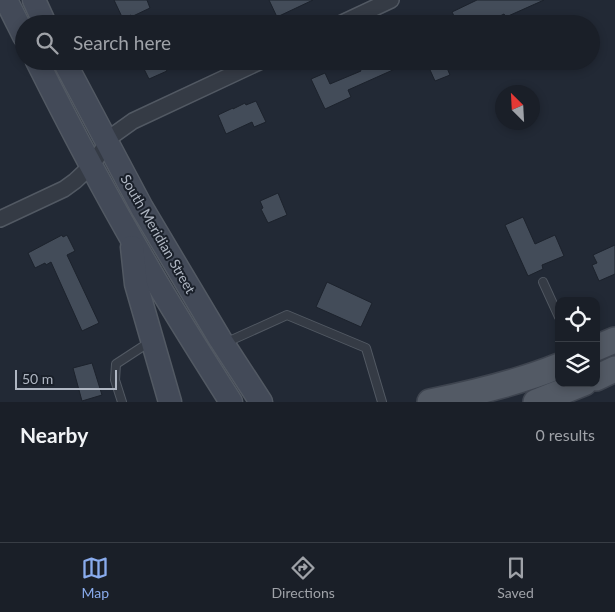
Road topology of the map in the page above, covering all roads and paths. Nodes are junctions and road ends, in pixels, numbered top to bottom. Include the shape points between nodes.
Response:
1 (6, 0) edge
2 (34, 0) edge
3 (391, 0) edge
4 (42, 15) edge
5 (359, 15) edge
6 (15, 18) edge
7 (42, 70) edge
8 (67, 70) edge
9 (242, 70) edge
10 (98, 155) junction
11 (0, 219) edge
12 (131, 239) junction
13 (543, 282) dead end
14 (555, 308) edge
15 (615, 340) edge
16 (153, 341) junction
17 (224, 344) junction
18 (600, 346) edge
19 (555, 367) edge
20 (615, 369) edge
21 (600, 376) edge
22 (574, 387) edge
23 (122, 402) edge
24 (170, 402) edge
25 (232, 402) edge
26 (262, 402) edge
27 (382, 402) edge
28 (430, 402) edge
29 (536, 402) edge

1 - 6 main road
2 - 4 main road
3 - 5 street
7 - 10 main road, South Meridian Street
8 - 10 main road, South Meridian Street
9 - 10 street via 133,121 112,136
10 - 11 street via 81,177 64,189
10 - 12 main road, South Meridian Street
10 - 17 main road, South Meridian Street via 155,230
12 - 16 main road, South Meridian Street via 136,284
12 - 25 main road, South Meridian Street
13 - 14 lane
15 - 18 main road
16 - 23 lane via 116,364 115,380
16 - 24 main road, South Meridian Street
17 - 26 main road, South Meridian Street
17 - 27 lane via 288,316 366,348
19 - 28 main road via 512,383
20 - 21 main road
22 - 29 main road

